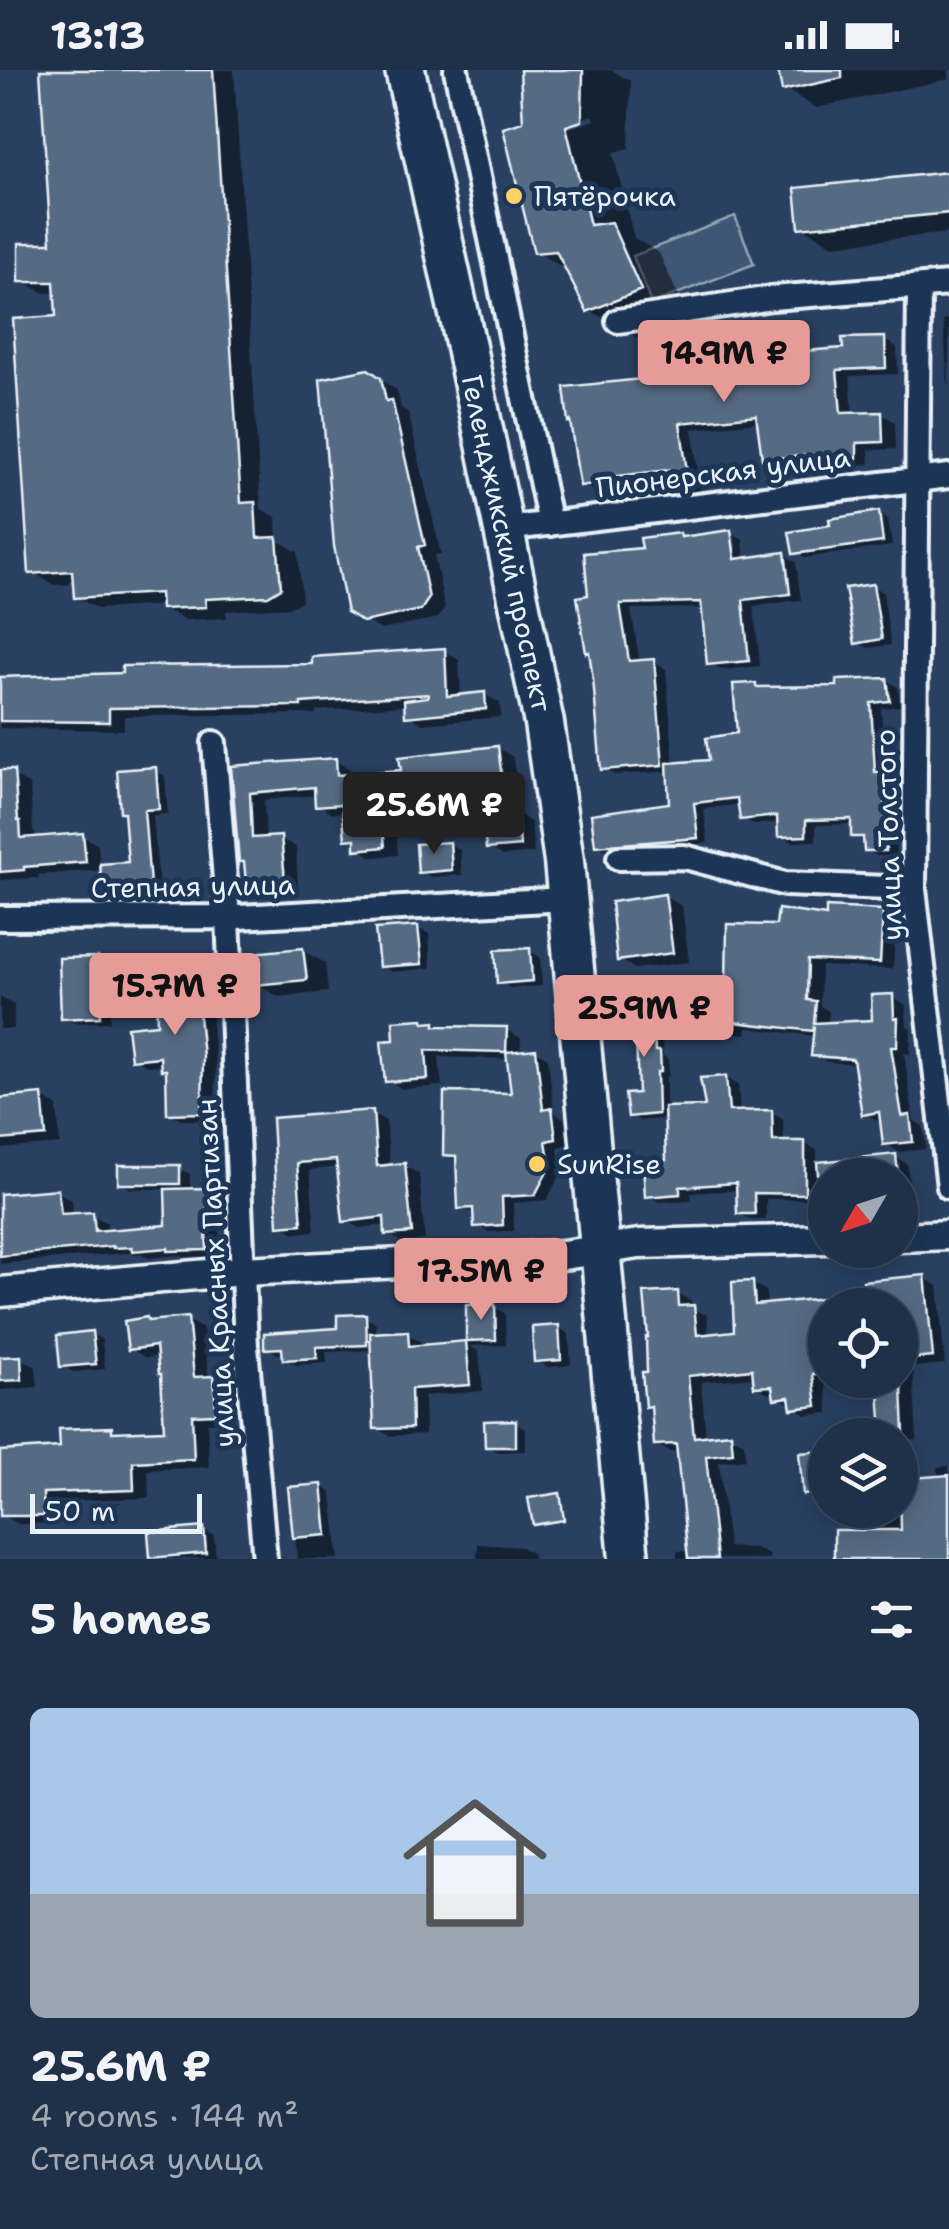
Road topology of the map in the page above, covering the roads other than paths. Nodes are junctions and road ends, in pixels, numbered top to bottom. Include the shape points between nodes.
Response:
1 (405, 70) edge
2 (456, 70) edge
3 (949, 284) edge
4 (919, 287) junction
5 (618, 320) dead end
6 (949, 476) edge
7 (916, 480) junction
8 (550, 524) junction
9 (504, 529) junction
10 (214, 743) dead end
11 (619, 858) dead end
12 (914, 889) junction
13 (566, 899) junction
14 (228, 917) junction
15 (0, 918) edge
16 (949, 1187) edge
17 (949, 1235) edge
18 (918, 1236) edge
19 (808, 1239) edge
20 (600, 1250) junction
21 (242, 1271) junction
22 (0, 1292) edge
23 (265, 1559) edge
24 (629, 1559) edge

1 - 9 main road, Геленджикский проспект
2 - 8 street
3 - 4 street
4 - 5 street via 772,298
4 - 7 street, улица Толстого
6 - 7 street, Пионерская улица
7 - 8 street, Пионерская улица
7 - 12 street, улица Толстого
8 - 9 street, Пионерская улица
9 - 13 main road, Геленджикский проспект via 544,722
10 - 14 street, улица Красных Партизан
11 - 12 street via 685,857 785,884
12 - 16 street, улица Толстого
13 - 14 street, Степная улица
13 - 20 main road, Геленджикский проспект
14 - 15 street, Степная улица
14 - 21 street, улица Красных Партизан
17 - 18 street
19 - 20 street
20 - 21 street
20 - 24 main road, Геленджикский проспект
21 - 22 street
21 - 23 street, улица Красных Партизан

